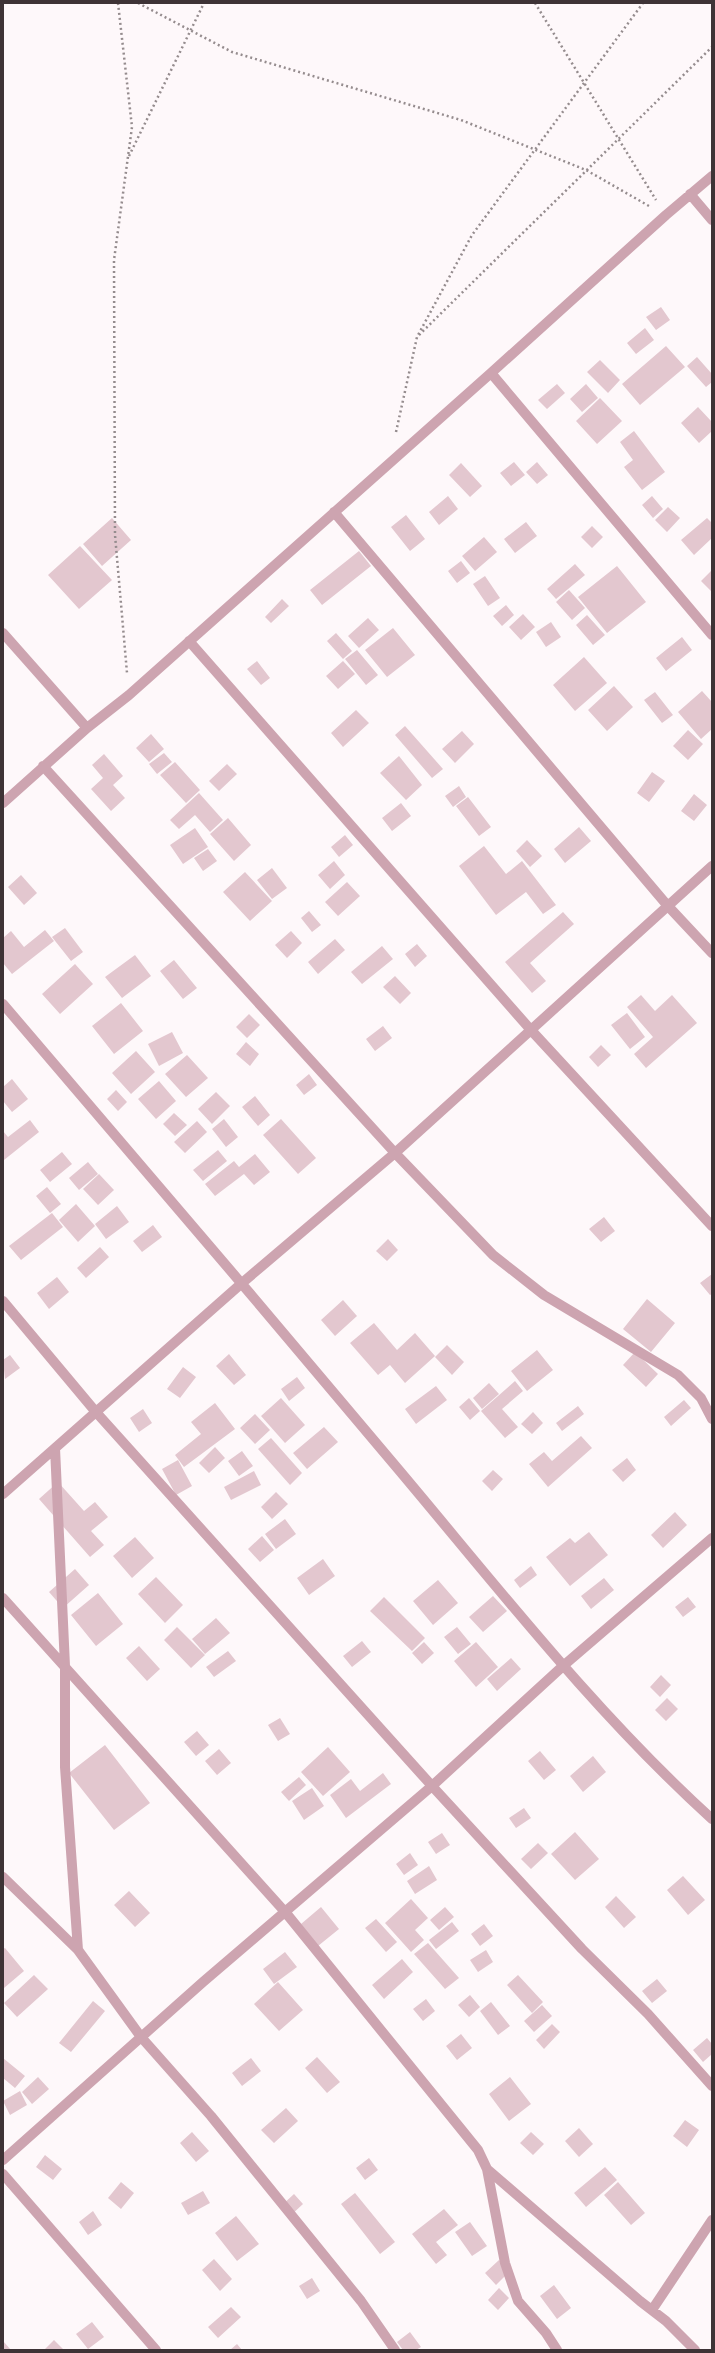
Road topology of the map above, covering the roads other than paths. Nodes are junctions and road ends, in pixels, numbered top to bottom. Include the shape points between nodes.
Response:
1 (712, 176) edge
2 (690, 194) junction
3 (712, 220) edge
4 (492, 373) junction
5 (334, 512) junction
6 (3, 633) edge
7 (712, 635) edge
8 (189, 641) junction
9 (87, 728) junction
10 (43, 766) junction
11 (3, 803) edge
12 (712, 866) edge
13 (667, 906) junction
14 (712, 953) edge
15 (3, 1004) edge
16 (530, 1029) junction
17 (395, 1153) junction
18 (712, 1226) edge
19 (242, 1283) junction
20 (3, 1301) edge
21 (95, 1411) junction
22 (712, 1419) edge
23 (54, 1448) junction
24 (3, 1494) edge
25 (712, 1538) edge
26 (3, 1598) edge
27 (65, 1666) junction
28 (563, 1666) junction
29 (432, 1786) junction
30 (712, 1819) edge
31 (3, 1877) edge
32 (286, 1913) junction
33 (78, 1950) junction
34 (141, 2037) junction
35 (712, 2086) edge
36 (3, 2160) edge
37 (486, 2169) junction
38 (3, 2174) edge
39 (712, 2220) edge
40 (652, 2310) junction
41 (156, 2350) edge
42 (396, 2350) edge
43 (557, 2350) edge
44 (695, 2350) edge

1 - 2 street
2 - 3 street
2 - 4 street
4 - 5 street
4 - 7 street
5 - 8 street
5 - 13 street
6 - 9 street
8 - 9 street via 129,695
8 - 16 street
9 - 10 street
10 - 11 street
10 - 17 street
12 - 13 street
13 - 14 street
13 - 16 street
15 - 19 street
16 - 17 street
16 - 18 street
17 - 19 street
17 - 22 street via 493,1254 544,1295 678,1374 701,1398
19 - 21 street
19 - 28 street
20 - 21 street
21 - 23 street
21 - 29 street
23 - 24 street
23 - 27 street
25 - 28 street
26 - 27 street
27 - 32 street
27 - 33 street via 65,1767
28 - 29 street
28 - 30 street via 672,1783
29 - 32 street
29 - 35 street via 582,1949 648,2014
31 - 33 street
32 - 34 street
32 - 37 street via 478,2150
33 - 34 street
34 - 36 street
34 - 42 street via 212,2116 361,2301
37 - 40 street
37 - 43 street via 505,2263 518,2301
38 - 41 street
39 - 40 street
40 - 44 street via 684,2337

